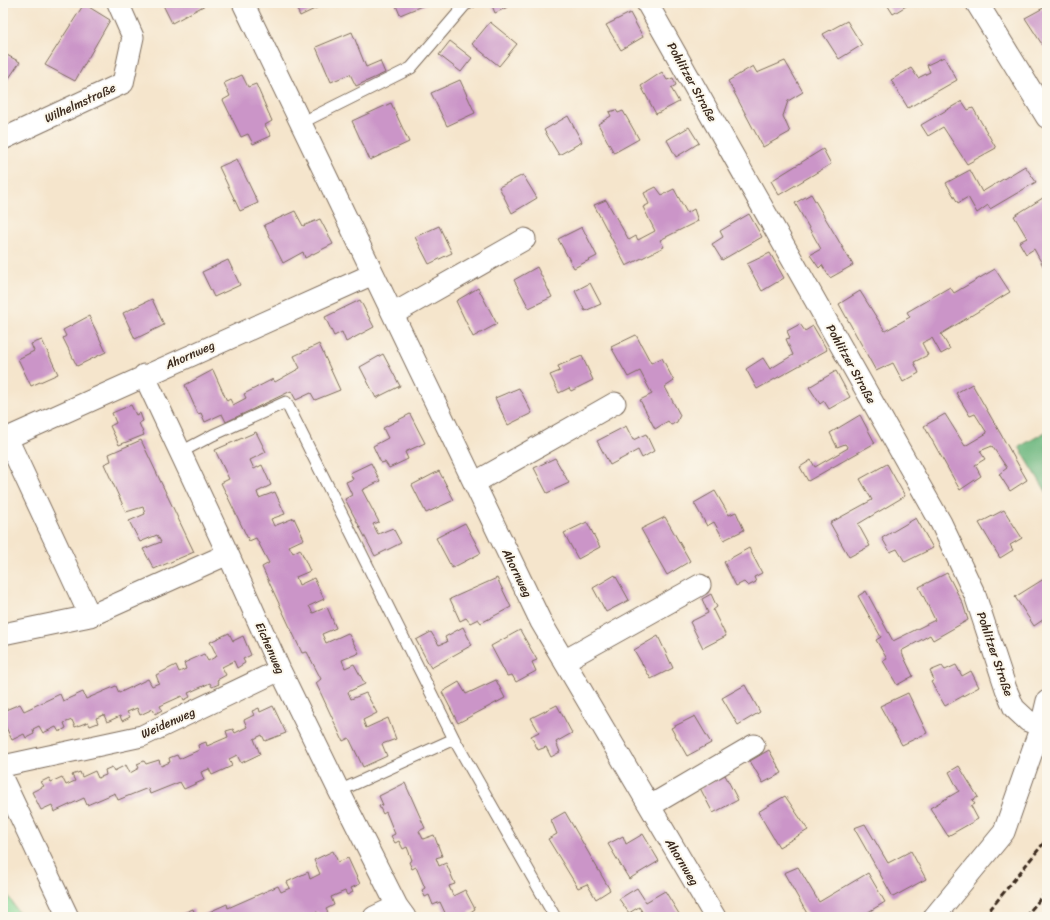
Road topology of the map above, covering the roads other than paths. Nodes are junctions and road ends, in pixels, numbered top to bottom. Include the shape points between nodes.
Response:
1 (118, 3) edge
2 (243, 3) edge
3 (470, 3) edge
4 (648, 3) edge
5 (977, 3) edge
6 (1047, 117) edge
7 (301, 124) junction
8 (3, 139) edge
9 (525, 239) dead end
10 (373, 274) junction
11 (393, 314) junction
12 (144, 375) junction
13 (615, 403) dead end
14 (5, 439) edge
15 (181, 452) junction
16 (474, 483) junction
17 (228, 554) junction
18 (700, 585) dead end
19 (90, 616) junction
20 (3, 634) edge
21 (564, 662) junction
22 (280, 670) junction
23 (1047, 700) edge
24 (1041, 726) junction
25 (454, 739) junction
26 (754, 745) dead end
27 (3, 766) edge
28 (3, 780) edge
29 (339, 791) junction
30 (650, 806) junction
31 (401, 912) edge
32 (68, 917) edge
33 (374, 917) edge
34 (555, 917) edge
35 (715, 917) edge
36 (934, 917) edge

1 - 8 street, Wilhelmstraße via 133,37 123,83
2 - 7 street, Ahornweg
3 - 7 lane via 465,5 411,68
4 - 24 street, Pohlitzer Straße via 941,523 975,595 1014,708 1028,721
5 - 6 street
7 - 10 street, Ahornweg
9 - 11 street
10 - 11 street, Ahornweg
10 - 12 street, Ahornweg
11 - 16 street, Ahornweg
12 - 14 street, Ahornweg
12 - 15 street, Eichenweg
13 - 16 street
14 - 19 street, Ahornweg
15 - 17 street, Eichenweg
15 - 25 lane via 286,402
16 - 21 street, Ahornweg via 541,622
17 - 19 street
17 - 22 street, Eichenweg
18 - 21 street
19 - 20 street
21 - 30 street, Ahornweg
22 - 27 street, Weidenweg via 142,736
22 - 29 street, Eichenweg
23 - 24 street
24 - 36 street via 1004,832
25 - 29 lane
25 - 34 lane
26 - 30 street
28 - 32 street
29 - 31 street, Eichenweg
30 - 35 street, Ahornweg
31 - 33 street

